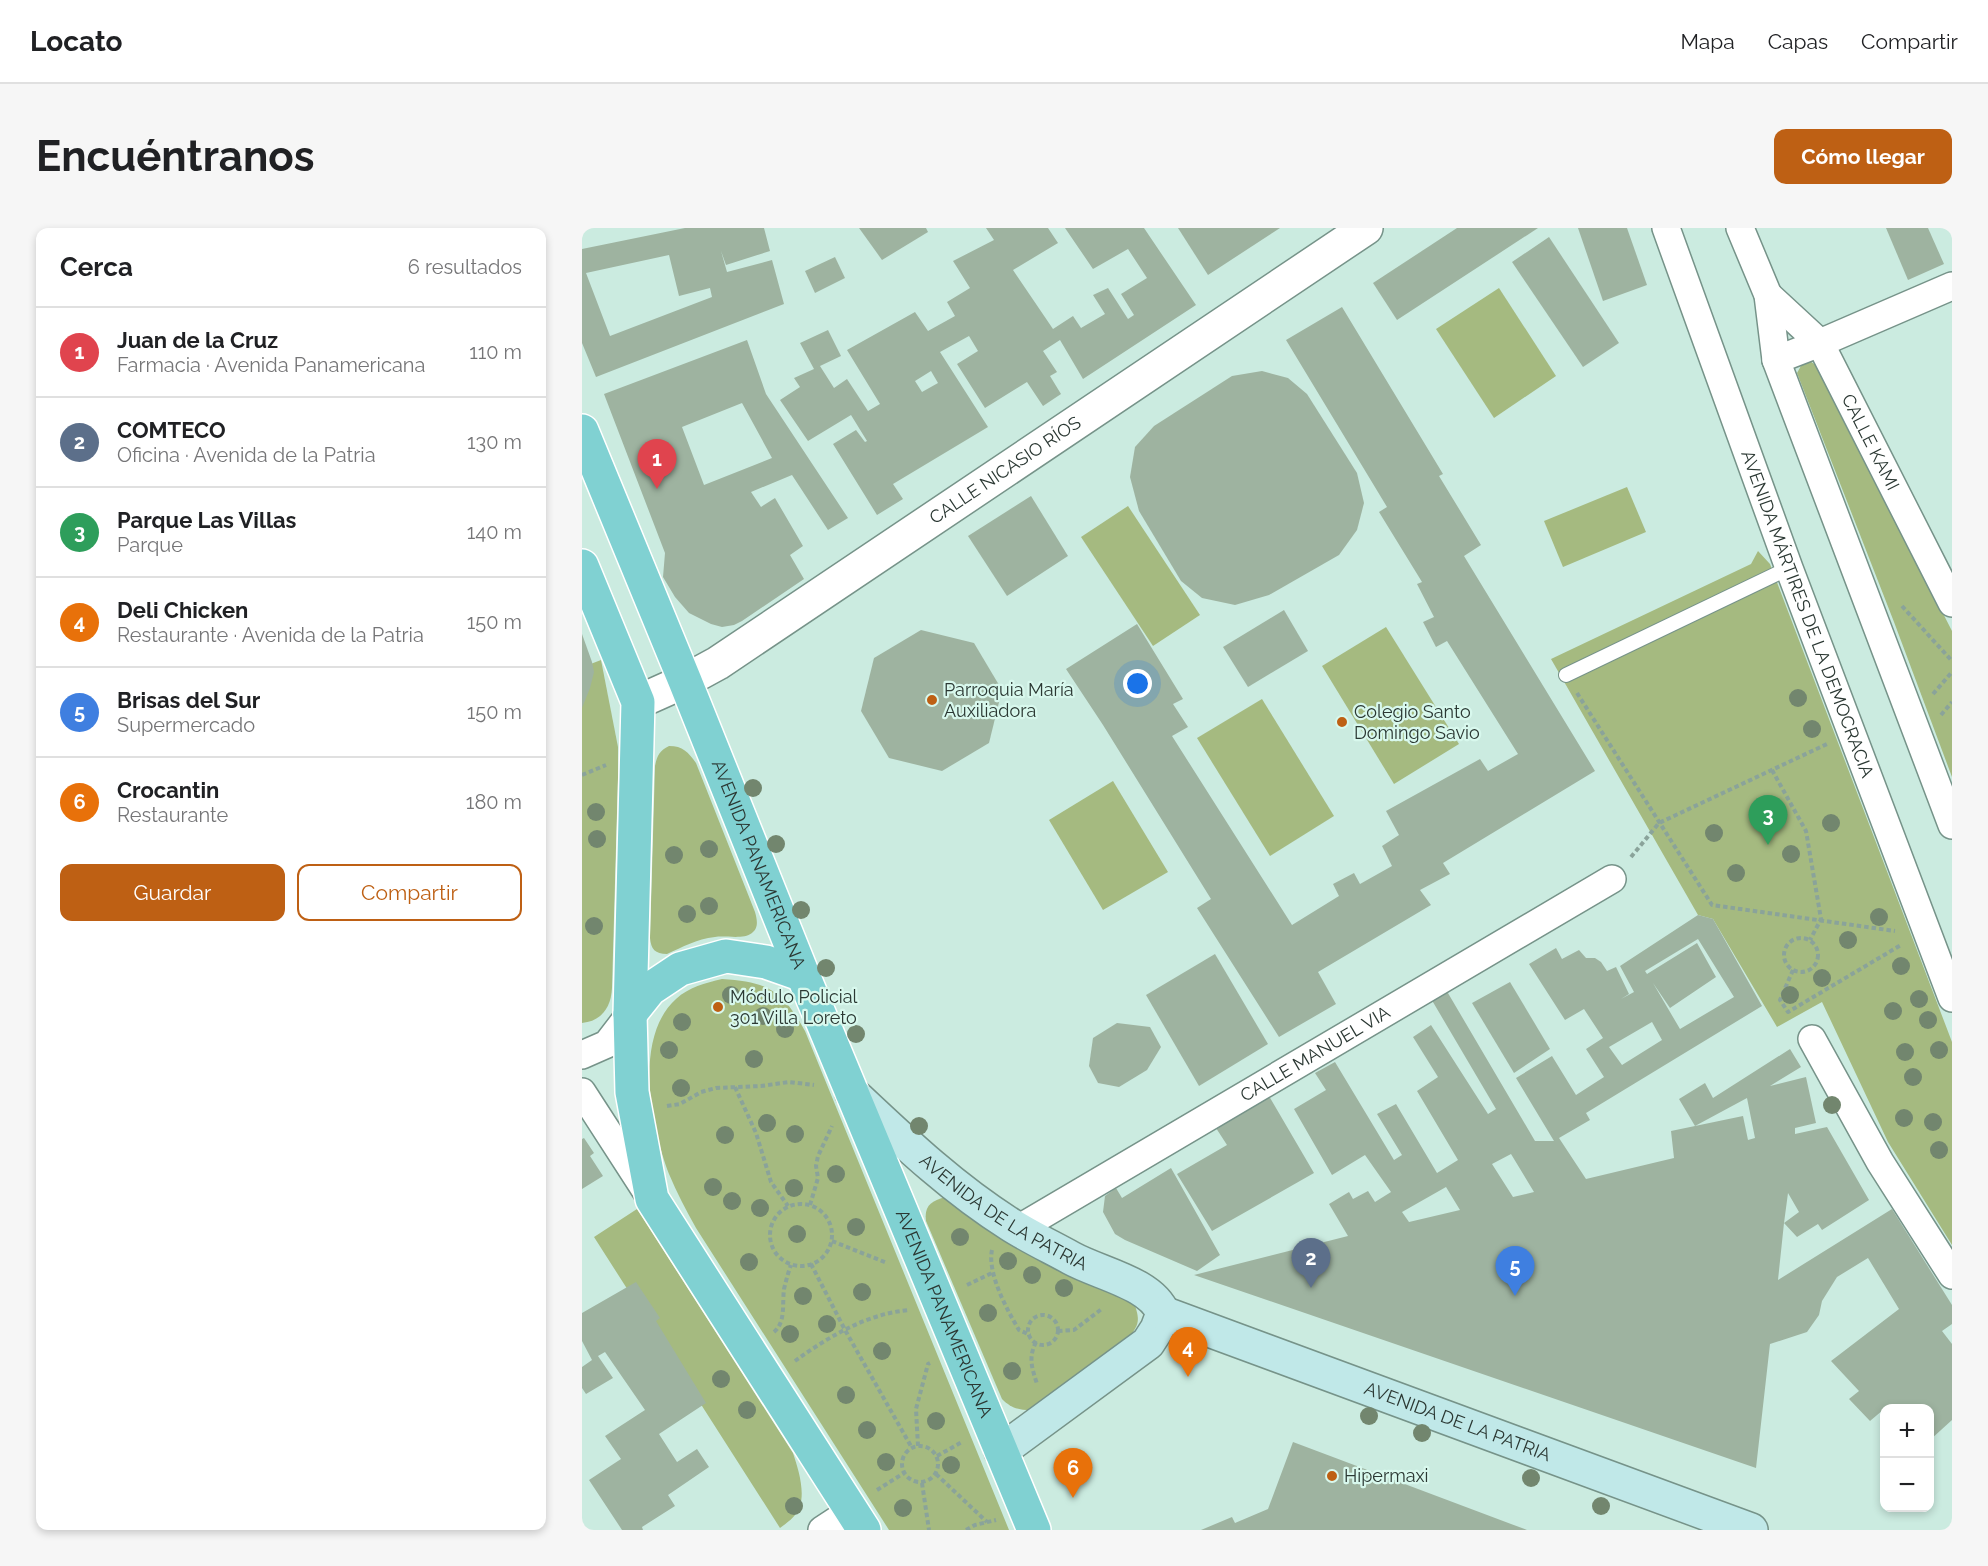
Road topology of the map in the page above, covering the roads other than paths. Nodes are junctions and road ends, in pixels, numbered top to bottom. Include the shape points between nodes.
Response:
1 (1366, 228) edge
2 (1666, 228) edge
3 (1740, 228) edge
4 (1952, 286) edge
5 (1768, 295) junction
6 (1821, 344) junction
7 (1776, 360) junction
8 (582, 430) edge
9 (582, 566) edge
10 (1789, 568) junction
11 (1952, 603) edge
12 (1566, 675) road end
13 (685, 681) junction
14 (638, 702) junction
15 (1952, 825) edge
16 (1612, 879) road end
17 (802, 975) junction
18 (1952, 998) edge
19 (630, 1014) junction
20 (1812, 1039) dead end
21 (582, 1055) edge
22 (582, 1092) edge
23 (852, 1093) junction
24 (652, 1199) junction
25 (1006, 1236) junction
26 (1952, 1275) edge
27 (1163, 1313) junction
28 (1001, 1451) junction
29 (864, 1511) edge
30 (822, 1530) edge
31 (1034, 1530) edge
32 (1751, 1530) edge

1 - 13 street, CALLE NICASIO RÍOS via 728,656
2 - 10 street, AVENIDA MÁRTIRES DE LA DEMOCRACIA
3 - 5 street
4 - 6 street
5 - 6 street, CALLE KAMI
5 - 7 street
6 - 7 street
6 - 11 street, CALLE KAMI
7 - 15 street
8 - 13 main road, AVENIDA PANAMERICANA
9 - 14 main road
10 - 12 lane
10 - 18 street, AVENIDA MÁRTIRES DE LA DEMOCRACIA via 1923,935
13 - 14 street, CALLE NICASIO RÍOS
13 - 17 main road, AVENIDA PANAMERICANA
14 - 19 main road
16 - 25 street, CALLE MANUEL VIA
17 - 19 main road via 766,962 726,956 680,969 650,989
17 - 23 main road, AVENIDA PANAMERICANA
19 - 21 street via 607,1044
19 - 24 main road via 632,1092
20 - 26 street via 1880,1162
22 - 24 street
23 - 25 main road, AVENIDA DE LA PATRIA via 911,1149 965,1192
23 - 28 main road, AVENIDA PANAMERICANA
24 - 29 main road
25 - 27 main road, AVENIDA DE LA PATRIA via 1149,1293
27 - 28 main road via 1148,1343
27 - 32 main road, AVENIDA DE LA PATRIA
28 - 31 main road, AVENIDA PANAMERICANA
29 - 30 street

